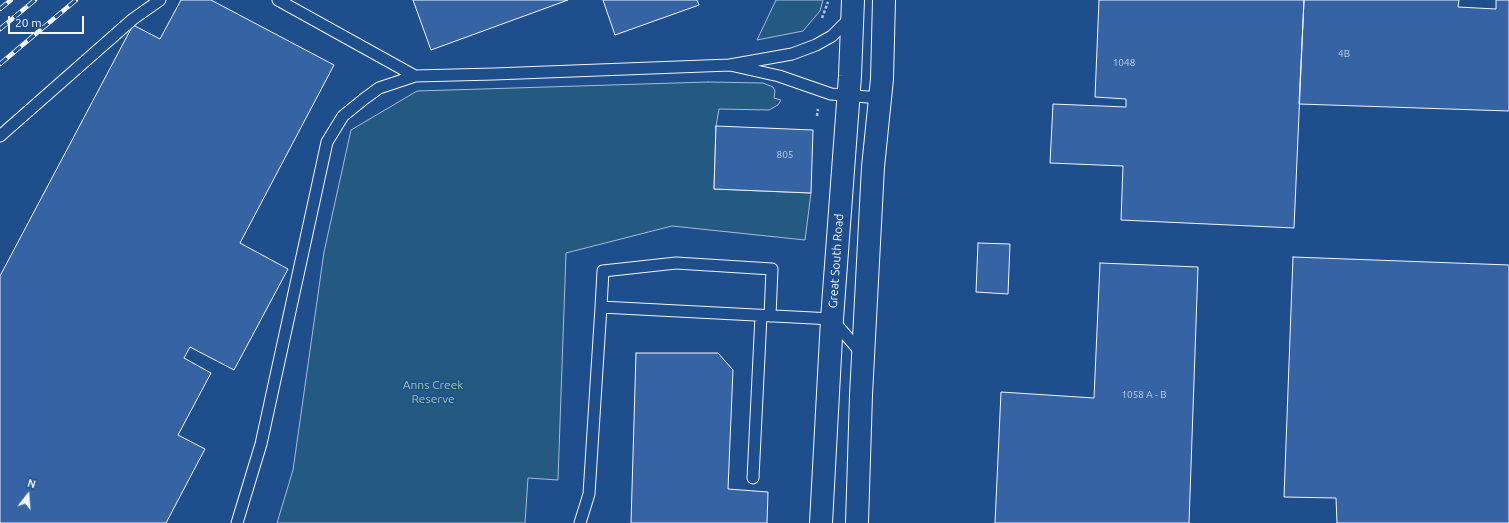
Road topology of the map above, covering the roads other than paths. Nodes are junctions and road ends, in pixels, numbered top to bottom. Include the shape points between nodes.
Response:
1 (160, 0) edge
2 (278, 0) edge
3 (884, 0) edge
4 (853, 7) edge
5 (730, 65) junction
6 (415, 76) junction
7 (849, 95) junction
8 (880, 98) junction
9 (0, 136) edge
10 (601, 307) junction
11 (766, 316) junction
12 (832, 319) junction
13 (863, 355) junction
14 (753, 478) dead end
15 (237, 523) edge
16 (580, 523) edge
17 (821, 523) edge
18 (857, 523) edge

1 - 9 lane via 133,19
2 - 6 lane
3 - 8 main road
4 - 5 lane via 832,36 816,45 792,54
4 - 7 main road, Great South Road
5 - 6 lane
5 - 7 lane via 779,76 831,94
6 - 15 lane via 379,88 364,99 343,116 327,142 261,444
7 - 8 lane
7 - 12 main road, Great South Road
8 - 13 main road via 873,167
10 - 11 lane
10 - 11 lane via 603,271 676,263 772,269
10 - 16 lane via 590,494
11 - 12 lane
11 - 14 lane
12 - 13 lane
12 - 17 main road, Great South Road
13 - 18 main road

